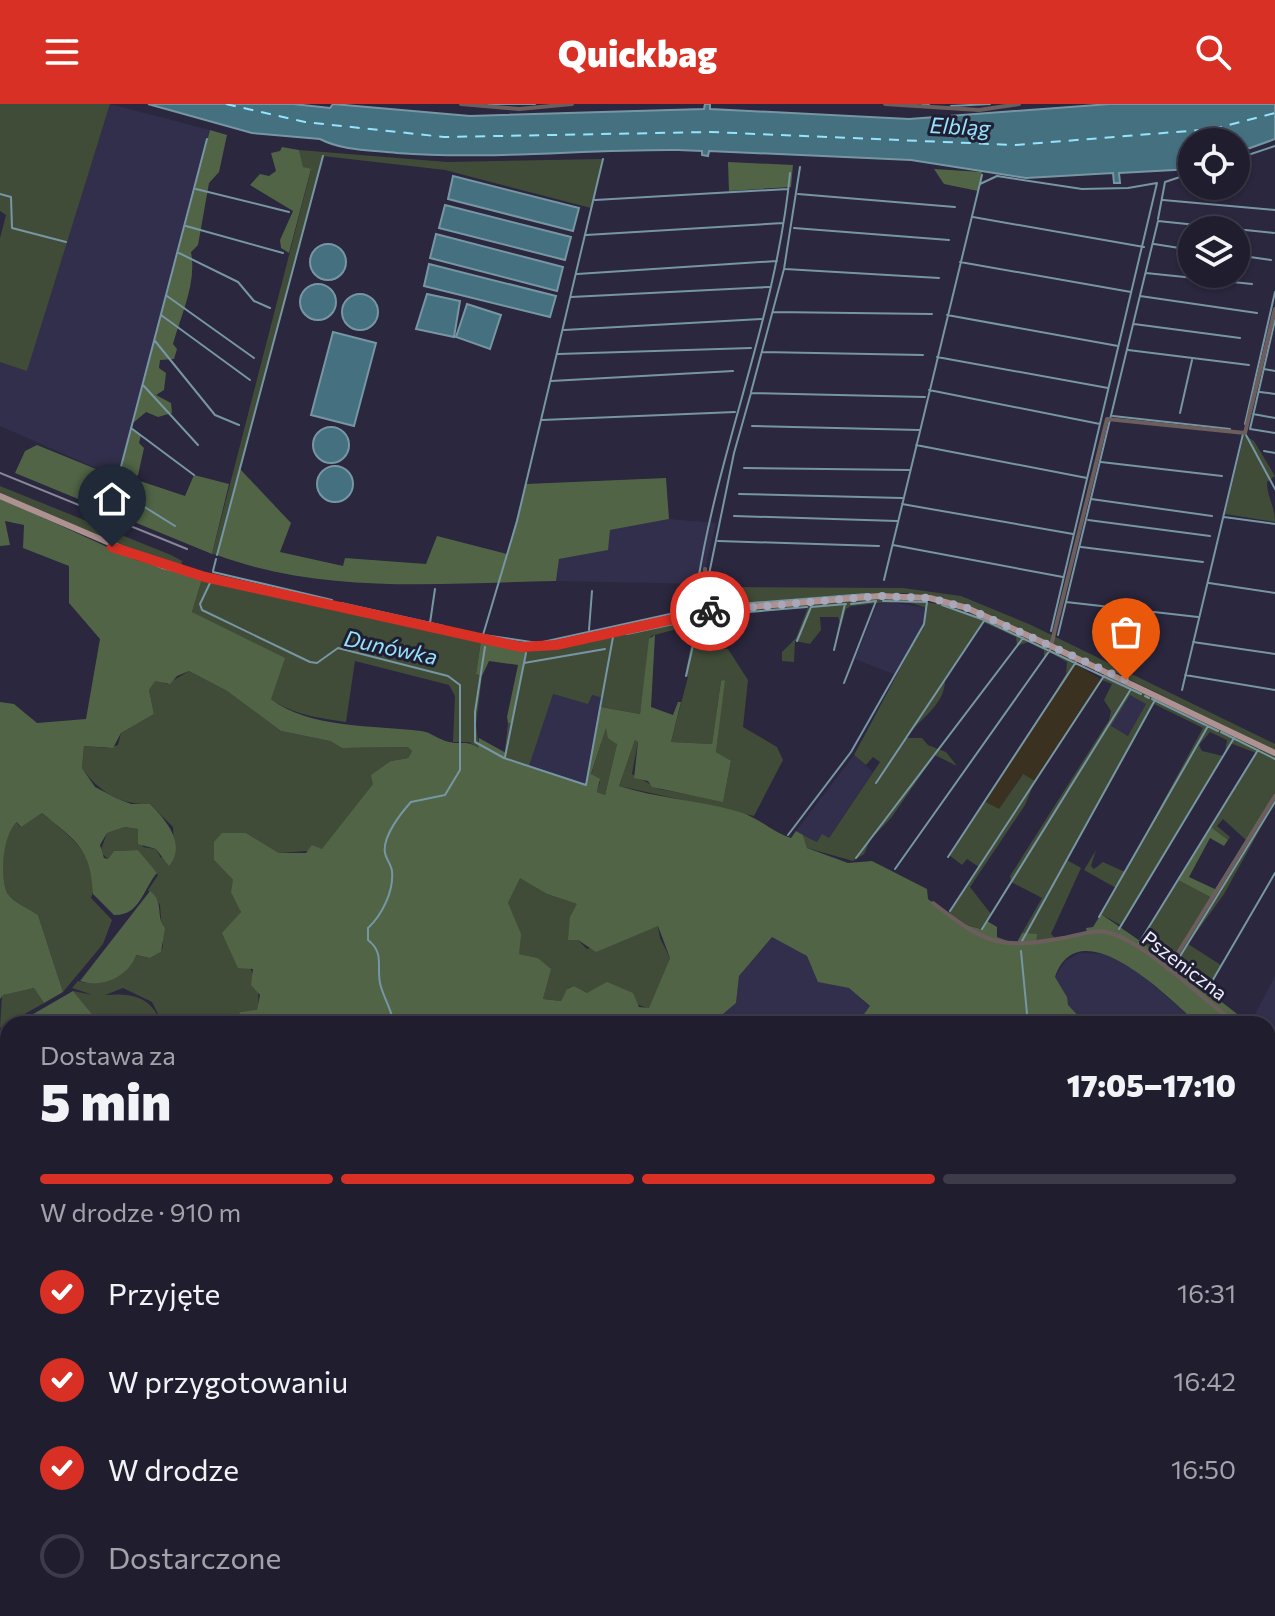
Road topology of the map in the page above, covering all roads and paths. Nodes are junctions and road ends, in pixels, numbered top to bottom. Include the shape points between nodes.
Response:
1 (461, 104) edge
2 (572, 104) edge
3 (885, 104) edge
4 (1019, 104) edge
5 (1275, 309) edge
6 (0, 496) edge
7 (705, 569) dead end
8 (709, 611) junction
9 (1051, 646) junction
10 (1275, 753) edge
11 (1275, 796) edge
12 (933, 903) dead end
13 (1168, 969) junction
14 (1227, 1016) edge

1 - 2 street via 519,109
3 - 4 street via 979,110
5 - 9 street via 1245,433 1107,419
6 - 8 main road via 163,566 521,647 556,645
7 - 8 street
8 - 9 main road via 921,596 962,606
9 - 10 main road
11 - 13 street
12 - 13 street, Pszeniczna via 985,938 1033,945 1106,932
13 - 14 street, Pszeniczna

